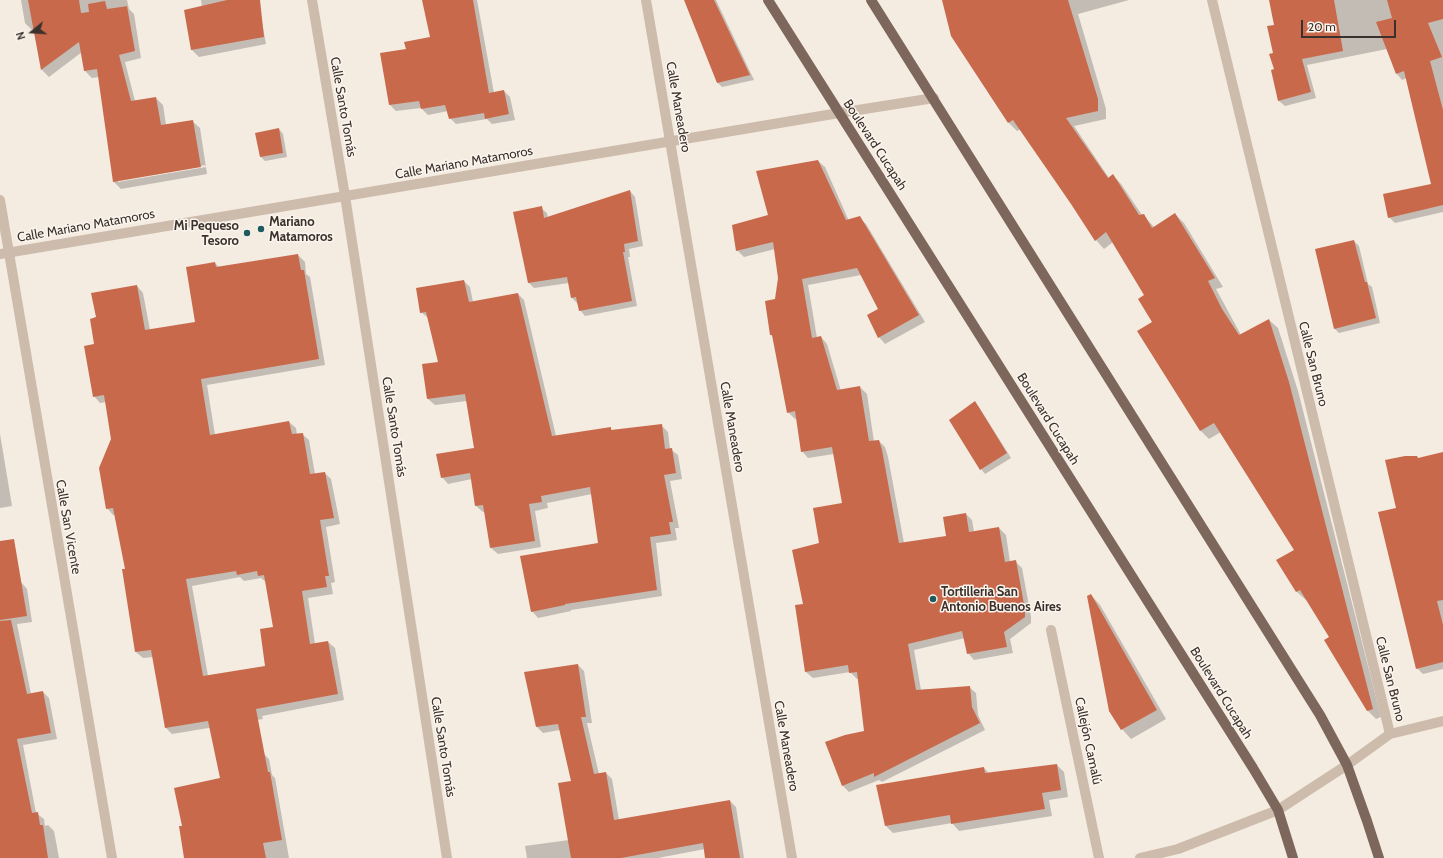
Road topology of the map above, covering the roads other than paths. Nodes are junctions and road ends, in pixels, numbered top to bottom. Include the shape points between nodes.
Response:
1 (312, 0) edge
2 (646, 0) edge
3 (768, 0) edge
4 (1212, 0) edge
5 (872, 1) edge
6 (934, 98) junction
7 (839, 113) junction
8 (671, 141) junction
9 (345, 196) junction
10 (0, 200) edge
11 (4, 254) edge
12 (1052, 630) dead end
13 (1443, 721) edge
14 (1390, 734) junction
15 (1347, 765) junction
16 (1278, 810) junction
17 (112, 858) edge
18 (447, 858) edge
19 (792, 858) edge
20 (1099, 858) edge
21 (1140, 858) edge
22 (1293, 858) edge
23 (1379, 858) edge

1 - 9 street, Calle Santo Tomás
2 - 8 street, Calle Maneadero
3 - 7 main road, Boulevard Cucapah
4 - 14 street, Calle San Bruno
5 - 6 main road
6 - 7 street, Calle Mariano Matamoros
6 - 15 main road via 1320,716
7 - 8 street, Calle Mariano Matamoros
7 - 16 main road, Boulevard Cucapah
8 - 9 street, Calle Mariano Matamoros
8 - 19 street, Calle Maneadero
9 - 11 street, Calle Mariano Matamoros
9 - 18 street, Calle Santo Tomás
10 - 11 street, Calle San Vicente
11 - 17 street, Calle San Vicente
12 - 20 street, Callejón Camalú
13 - 14 street
14 - 15 street
15 - 16 street
15 - 23 main road
16 - 21 street via 1178,849
16 - 22 main road, Boulevard Cucapah

